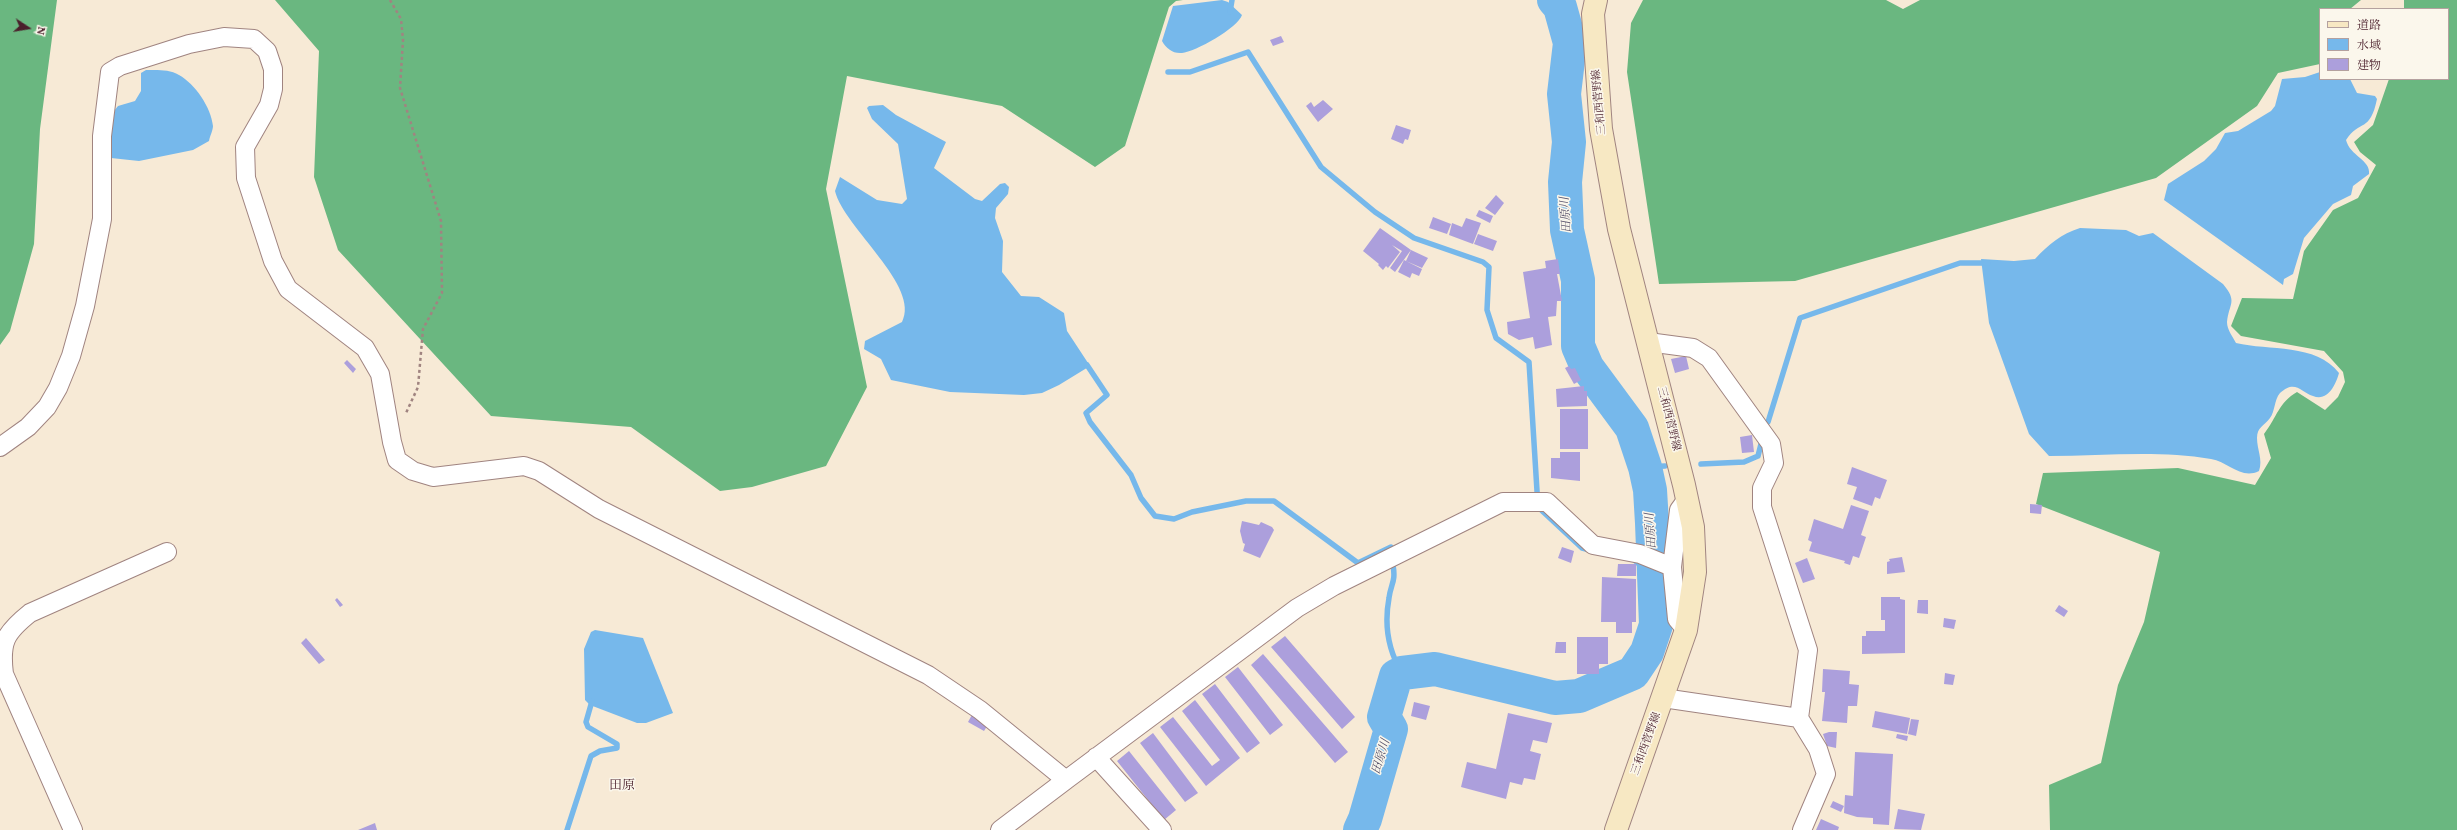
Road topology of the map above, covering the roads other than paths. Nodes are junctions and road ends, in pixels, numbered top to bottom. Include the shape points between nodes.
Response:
1 (1591, 5) edge
2 (1648, 342) junction
3 (0, 447) edge
4 (1687, 499) junction
5 (167, 552) dead end
6 (1668, 565) junction
7 (1686, 630) junction
8 (1663, 698) junction
9 (1799, 718) junction
10 (1096, 757) junction
11 (1066, 780) junction
12 (73, 830) edge
13 (1000, 830) edge
14 (1162, 830) edge
15 (1616, 830) edge
16 (1802, 830) edge

1 - 2 main road, 三和西菅野線 via 1601,128 1619,229
2 - 4 main road, 三和西菅野線
2 - 9 street via 1693,348 1709,358 1771,444 1774,463 1762,488 1762,507 1808,650
3 - 11 street via 28,427 47,407 71,356 85,306 100,233 102,136 110,72 120,66 189,44 224,37 254,39 267,51 273,69 273,89 269,105 245,147 246,178 273,261 288,289 365,348 380,374 397,460 413,471 433,477 524,466 539,471 599,509 928,676 980,710
4 - 6 street via 1679,510
4 - 7 main road, 三和西菅野線 via 1695,549 1692,601
5 - 12 street via 30,613 12,628 1,651 4,674
6 - 7 street via 1677,619
6 - 10 street via 1640,554 1593,545 1547,502 1504,502 1334,586 1297,608
7 - 8 main road, 三和西菅野線
8 - 9 street
8 - 15 main road, 三和西菅野線
9 - 16 street via 1818,749 1826,774
10 - 11 street
10 - 14 street
11 - 13 street

